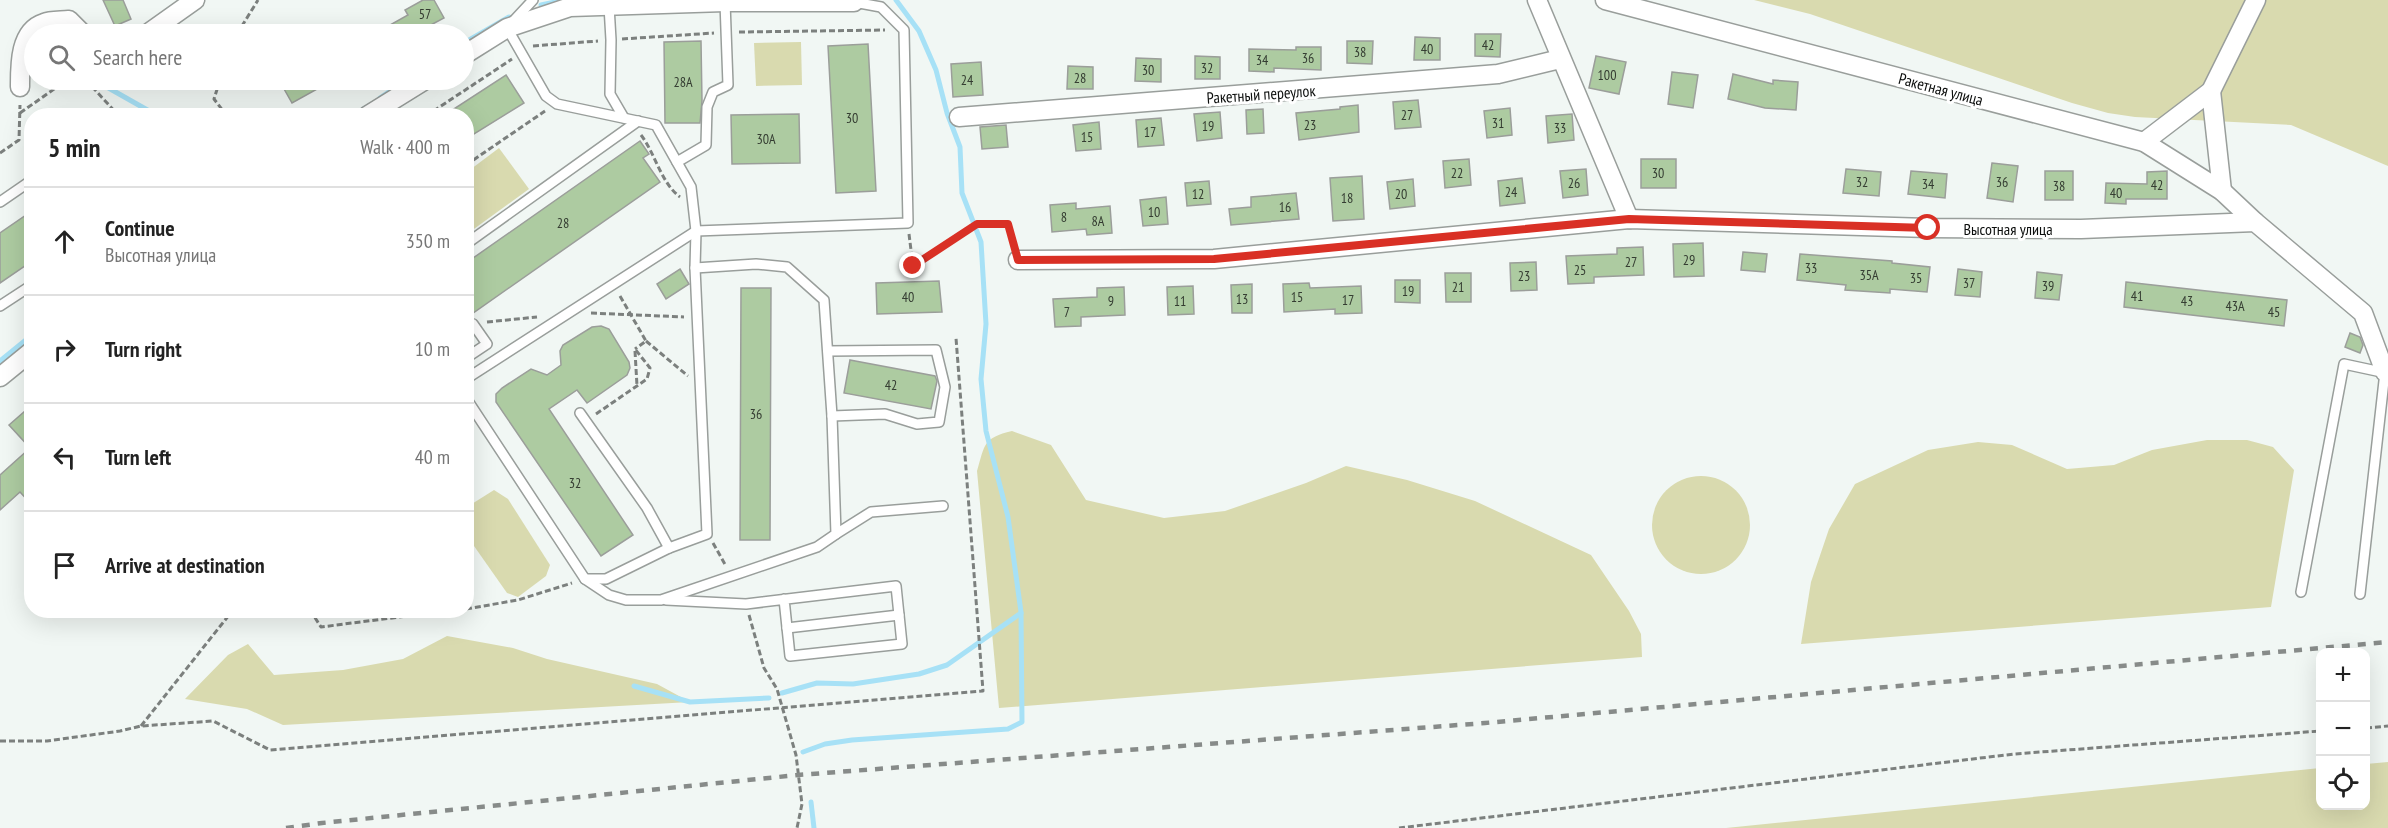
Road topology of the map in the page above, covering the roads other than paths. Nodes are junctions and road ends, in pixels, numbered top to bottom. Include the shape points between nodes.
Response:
1 (195, 0) edge
2 (533, 0) edge
3 (1537, 0) edge
4 (1605, 0) edge
5 (2256, 0) edge
6 (854, 1) edge
7 (725, 2) junction
8 (609, 6) junction
9 (42, 24) edge
10 (73, 24) edge
11 (161, 24) edge
12 (507, 28) junction
13 (24, 47) edge
14 (474, 49) edge
15 (1560, 59) junction
16 (20, 87) road end
17 (409, 90) edge
18 (2211, 91) junction
19 (380, 108) edge
20 (959, 117) dead end
21 (624, 118) junction
22 (638, 122) junction
23 (2144, 142) junction
24 (677, 162) junction
25 (24, 186) edge
26 (2222, 191) junction
27 (0, 202) edge
28 (1629, 219) junction
29 (2255, 222) junction
30 (696, 231) junction
31 (474, 238) edge
32 (1018, 260) road end
33 (695, 268) junction
34 (24, 290) edge
35 (0, 306) edge
36 (474, 325) edge
37 (828, 351) junction
38 (474, 353) edge
39 (24, 358) edge
40 (2386, 373) edge
41 (474, 374) edge
42 (0, 377) edge
43 (474, 410) edge
44 (832, 416) junction
45 (582, 417) road end
46 (943, 506) dead end
47 (836, 534) junction
48 (669, 548) junction
49 (585, 579) junction
50 (2301, 592) dead end
51 (2360, 594) dead end
52 (784, 598) junction
53 (661, 600) junction
54 (899, 615) junction
55 (787, 628) junction

1 - 11 street
2 - 12 lane
3 - 15 street
4 - 23 street, Ракетная улица
5 - 18 street
6 - 7 street
6 - 30 lane via 881,8 904,30 908,223
7 - 8 street
7 - 24 lane via 728,85 713,92 707,107 706,145
8 - 12 street via 570,7
8 - 21 lane via 610,94
9 - 10 street via 69,20
12 - 14 street
12 - 21 lane via 546,96 557,104
13 - 16 street
15 - 20 street, Ракетный переулок via 1498,74
15 - 28 street
17 - 19 street
18 - 23 street
18 - 26 street
21 - 22 lane
22 - 24 lane via 656,125
22 - 31 lane
23 - 26 street, Ракетная улица
24 - 30 lane via 691,187
25 - 27 lane
26 - 29 street, Ракетная улица
28 - 29 street, Высотная улица via 2081,229
28 - 32 street, Высотная улица via 1214,259
29 - 40 street via 2363,313
30 - 33 lane
30 - 41 lane
33 - 37 lane via 756,264 787,267 824,300
33 - 48 lane via 707,534
34 - 35 lane
36 - 38 lane via 487,344
37 - 44 lane
37 - 44 lane via 936,350 945,387 939,422 917,424 885,414
39 - 42 street
40 - 50 lane via 2344,364
40 - 51 lane
43 - 49 lane
44 - 47 lane
45 - 48 lane via 647,508
46 - 47 lane via 871,512
47 - 53 lane via 817,547
48 - 49 lane via 606,579
49 - 53 lane via 609,595 626,600
52 - 53 lane via 746,604
52 - 54 lane via 896,586
52 - 55 lane
54 - 55 lane
54 - 55 lane via 902,644 790,656

